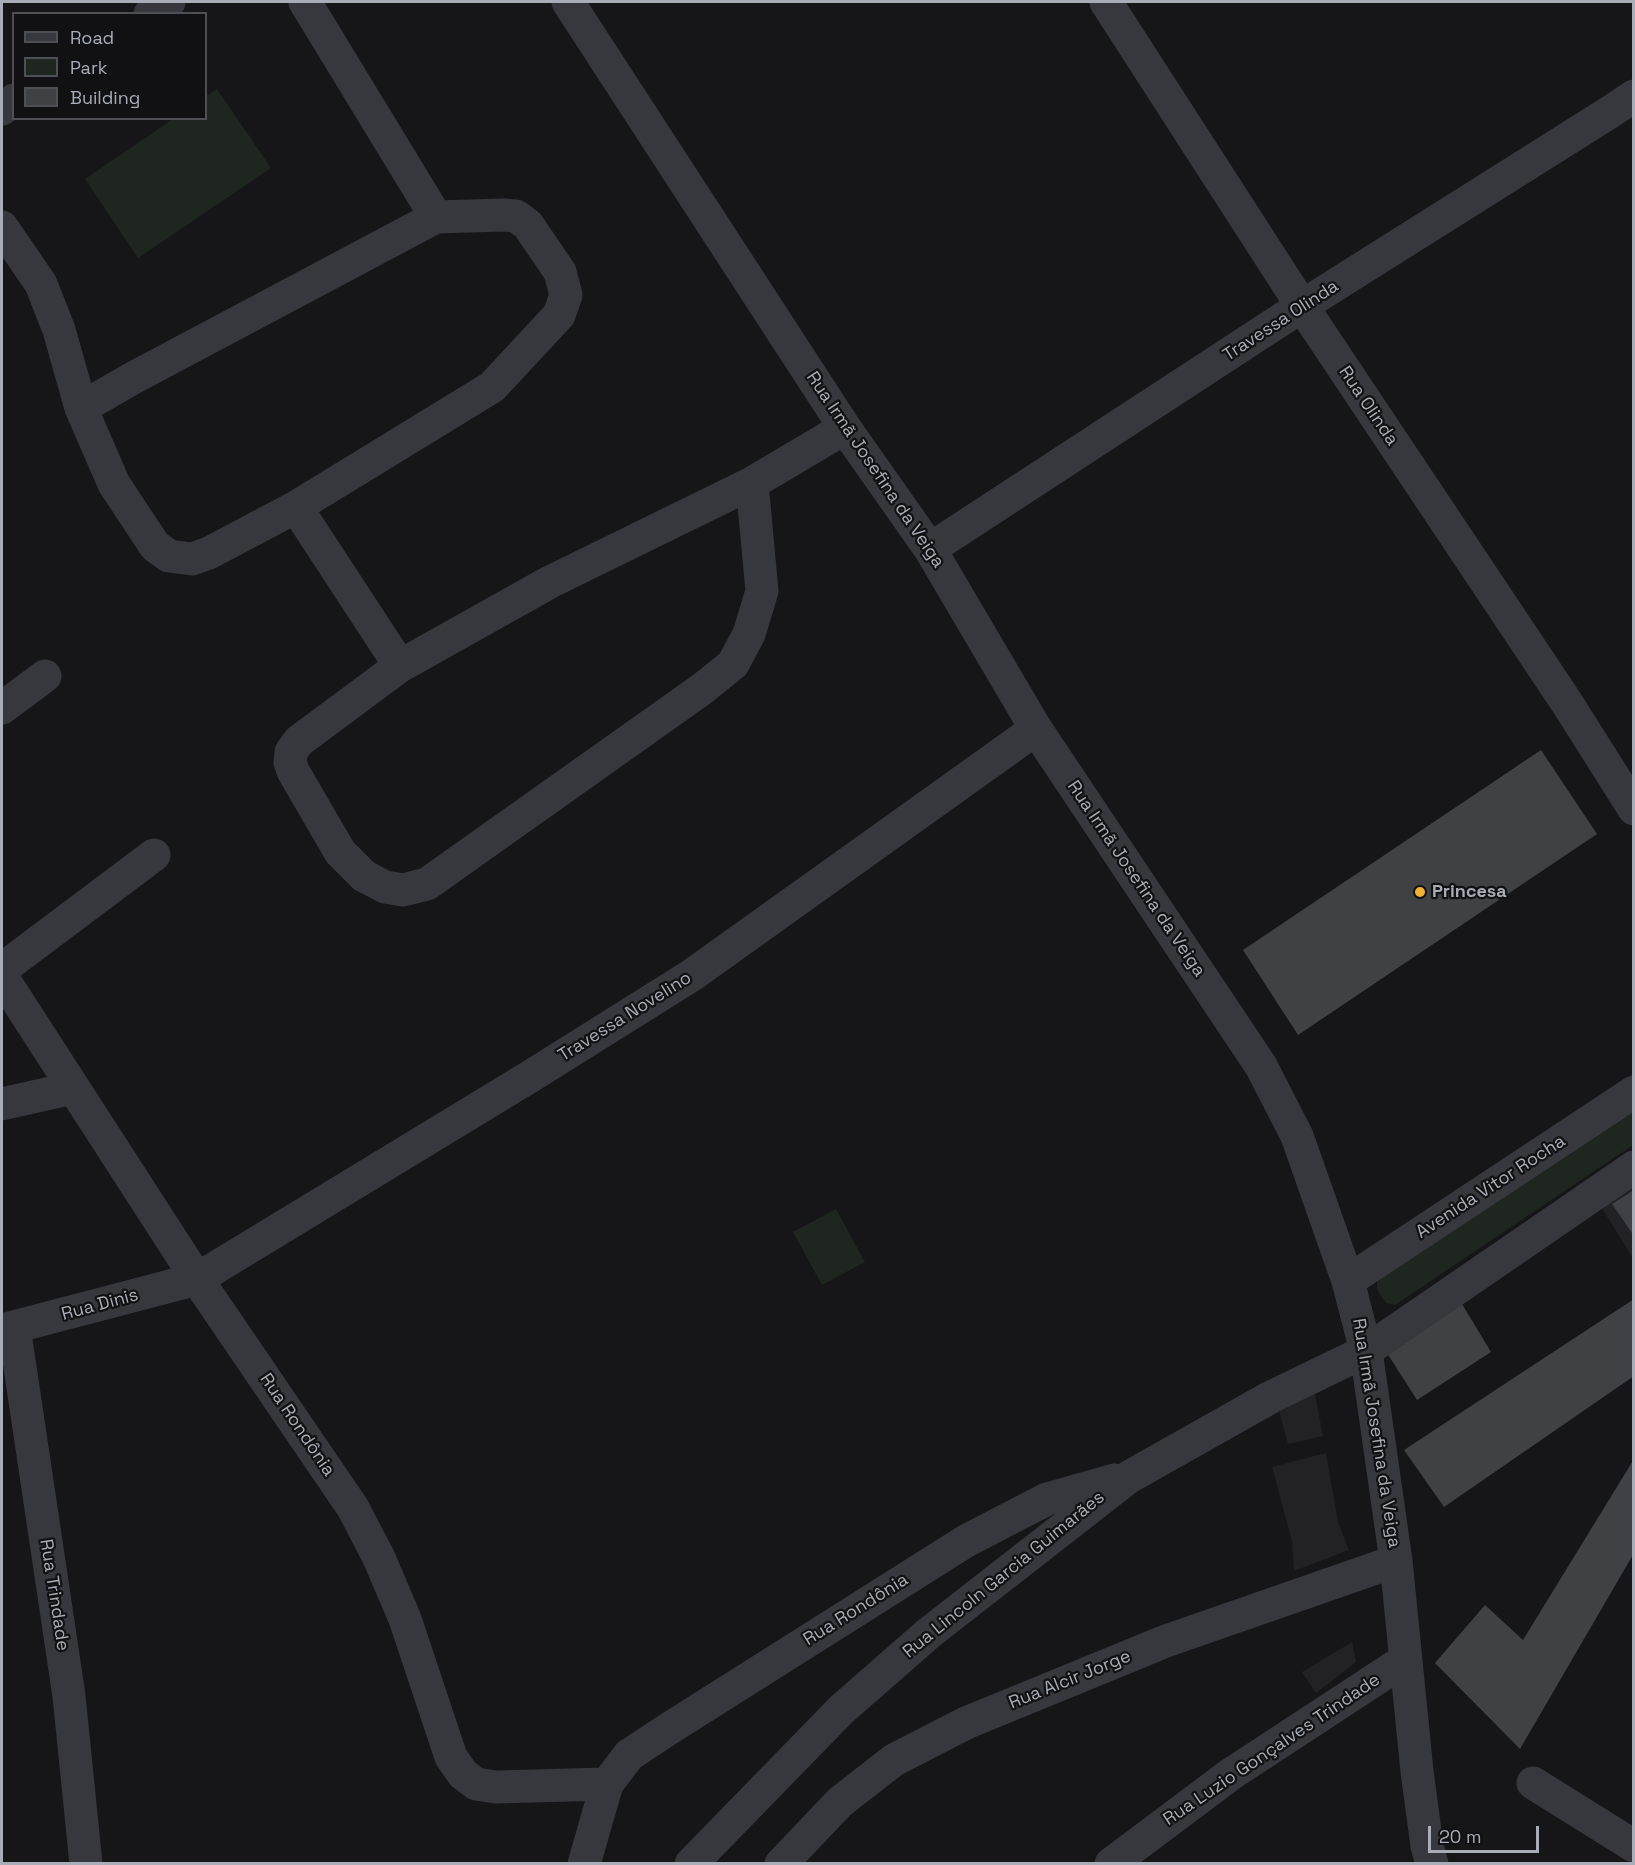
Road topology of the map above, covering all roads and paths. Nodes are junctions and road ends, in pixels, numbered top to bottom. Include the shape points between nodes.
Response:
1 (169, 2) edge
2 (305, 2) edge
3 (568, 2) edge
4 (1106, 2) edge
5 (153, 12) edge
6 (1634, 96) edge
7 (436, 217) junction
8 (2, 227) edge
9 (1302, 306) junction
10 (81, 408) junction
11 (845, 428) junction
12 (752, 483) junction
13 (296, 507) junction
14 (930, 549) junction
15 (400, 666) junction
16 (45, 676) dead end
17 (2, 708) edge
18 (1036, 729) junction
19 (1634, 809) edge
20 (154, 855) dead end
21 (2, 969) edge
22 (2, 977) edge
23 (73, 1088) junction
24 (1634, 1092) edge
25 (2, 1104) edge
26 (1634, 1167) edge
27 (197, 1279) junction
28 (1348, 1281) junction
29 (8, 1329) edge
30 (1366, 1351) junction
31 (1129, 1477) junction
32 (1396, 1561) junction
33 (1406, 1660) junction
34 (607, 1784) junction
35 (1533, 1784) dead end
36 (1634, 1845) edge
37 (86, 1863) edge
38 (584, 1863) edge
39 (691, 1863) edge
40 (781, 1863) edge
41 (1111, 1863) edge
42 (1432, 1863) edge

1 - 5 street
2 - 7 street
3 - 11 street, Rua Irmã Josefina da Veiga
4 - 9 street, Rua Olinda
6 - 9 street, Travessa Olinda
7 - 10 street
7 - 13 street via 516,216 528,225 560,272 566,295 559,315 492,387
8 - 10 street via 41,284 59,330
9 - 14 street, Travessa Olinda
9 - 19 street, Rua Olinda
10 - 13 street via 114,484 155,546 169,556 192,559 209,553
11 - 12 street
11 - 14 street, Rua Irmã Josefina da Veiga
12 - 15 street via 550,582
12 - 15 street via 762,591 749,634 733,664 702,690 427,884 404,890 385,887 364,876 340,852 290,762 291,752 299,741
13 - 15 street
14 - 18 street, Rua Irmã Josefina da Veiga
16 - 17 street
18 - 27 street, Travessa Novelino via 692,975
18 - 28 street, Rua Irmã Josefina da Veiga via 1261,1066 1297,1136
20 - 21 street
22 - 23 street, Rua Rondônia
23 - 25 street
23 - 27 street, Rua Rondônia
24 - 28 street, Avenida Vitor Rocha
26 - 30 street
27 - 29 street, Rua Dinis
27 - 34 street, Rua Rondônia via 353,1508 405,1619 451,1756 463,1774 476,1784 496,1787
28 - 30 street, Rua Irmã Josefina da Veiga
29 - 37 street, Rua Trindade via 69,1696
30 - 31 street, Rua Lincoln Garcia Guimarães via 1271,1397
30 - 32 street, Rua Irmã Josefina da Veiga
31 - 34 street, Rua Rondônia via 1047,1499 966,1541 629,1755
31 - 39 street, Rua Lincoln Garcia Guimarães via 929,1633 841,1710
32 - 33 street, Rua Irmã Josefina da Veiga
32 - 40 street, Rua Alcir Jorge via 1166,1641 966,1723 894,1760 840,1802
33 - 41 street, Rua Luzio Gonçalves Trindade via 1231,1774
33 - 42 street, Rua Irmã Josefina da Veiga via 1417,1771
34 - 38 street, Rua Rondônia
35 - 36 street

